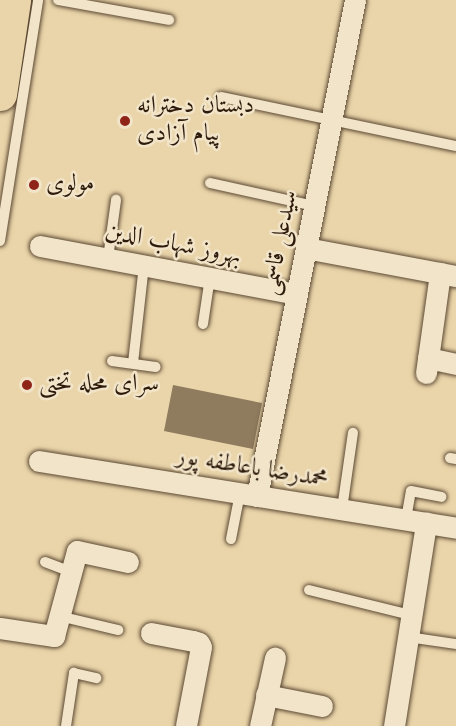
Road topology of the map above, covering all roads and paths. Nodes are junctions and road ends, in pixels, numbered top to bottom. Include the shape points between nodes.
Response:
1 (14, 0) edge
2 (38, 0) edge
3 (58, 0) edge
4 (355, 0) edge
5 (169, 20) dead end
6 (1, 81) edge
7 (221, 97) dead end
8 (332, 121) junction
9 (456, 146) edge
10 (210, 183) dead end
11 (116, 200) dead end
12 (315, 206) junction
13 (0, 241) edge
14 (40, 246) dead end
15 (306, 248) junction
16 (108, 258) junction
17 (144, 265) junction
18 (448, 275) edge
19 (210, 277) junction
20 (297, 294) junction
21 (203, 324) dead end
22 (112, 361) dead end
23 (133, 363) junction
24 (456, 364) edge
25 (156, 367) dead end
26 (353, 433) dead end
27 (39, 461) dead end
28 (249, 494) junction
29 (441, 496) dead end
30 (342, 509) junction
31 (416, 521) junction
32 (456, 528) edge
33 (231, 539) dead end
34 (45, 562) dead end
35 (128, 562) dead end
36 (71, 572) junction
37 (309, 590) dead end
38 (411, 615) junction
39 (59, 616) junction
40 (0, 628) edge
41 (118, 630) dead end
42 (152, 633) dead end
43 (408, 637) junction
44 (456, 644) edge
45 (274, 658) dead end
46 (96, 678) dead end
47 (266, 696) junction
48 (322, 706) dead end
49 (66, 726) edge
50 (186, 726) edge
51 (260, 726) edge
52 (394, 726) edge

1 - 6 main road
2 - 13 lane
3 - 5 lane
4 - 8 street, سیدعلی قاسمی
7 - 8 lane
8 - 9 lane
8 - 12 street, سیدعلی قاسمی
10 - 12 lane
11 - 16 lane
12 - 15 street, سیدعلی قاسمی
14 - 16 street, بهروز شهاب الدین
15 - 18 street
15 - 20 street, سیدعلی قاسمی
16 - 17 street, بهروز شهاب الدین
17 - 19 street, بهروز شهاب الدین
17 - 23 lane
18 - 24 street via 427,366
19 - 20 street, بهروز شهاب الدین
19 - 21 lane
20 - 28 street, سیدعلی قاسمی
22 - 23 lane
23 - 25 lane
26 - 30 lane
27 - 28 street, محمدرضا باعاطفه پور
28 - 30 street, محمدرضا باعاطفه پور
28 - 33 lane
29 - 31 lane via 411,491
30 - 31 street, محمدرضا باعاطفه پور
31 - 32 street, محمدرضا باعاطفه پور
31 - 38 street
34 - 36 lane
35 - 36 street via 77,551
36 - 39 street
37 - 38 lane
38 - 43 street
39 - 40 street via 54,636
39 - 41 lane
42 - 50 street via 193,641 201,647
43 - 44 lane
43 - 52 street
45 - 47 street
46 - 49 lane via 74,673
47 - 48 street
47 - 51 street

